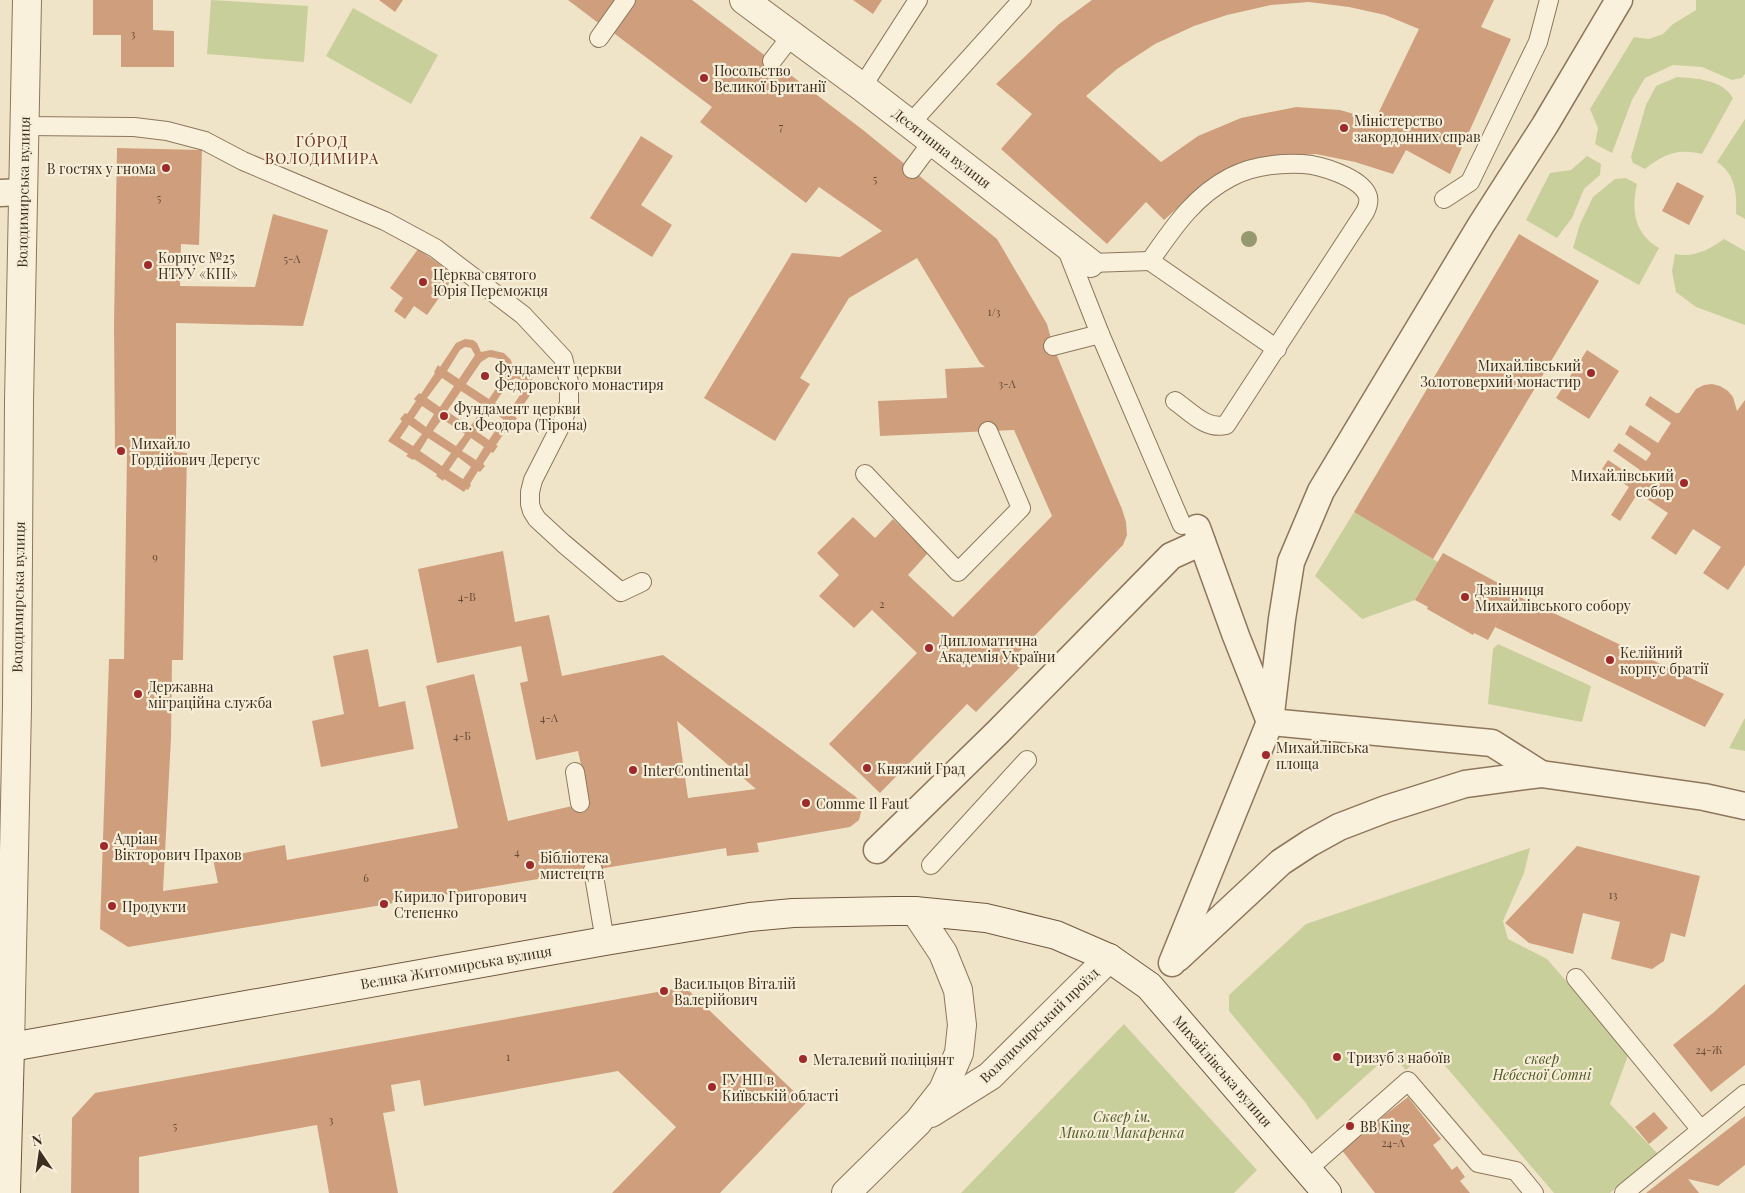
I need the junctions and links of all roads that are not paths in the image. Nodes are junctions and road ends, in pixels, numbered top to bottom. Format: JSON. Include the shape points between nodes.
{"nodes":[{"id":1,"x":27,"y":0,"type":"edge"},
{"id":2,"x":626,"y":0,"type":"edge"},
{"id":3,"x":744,"y":0,"type":"edge"},
{"id":4,"x":918,"y":0,"type":"edge"},
{"id":5,"x":1022,"y":0,"type":"edge"},
{"id":6,"x":1549,"y":0,"type":"edge"},
{"id":7,"x":1619,"y":0,"type":"edge"},
{"id":8,"x":792,"y":35,"type":"junction"},
{"id":9,"x":599,"y":38,"type":"dead end"},
{"id":10,"x":772,"y":61,"type":"dead end"},
{"id":11,"x":862,"y":87,"type":"junction"},
{"id":12,"x":910,"y":124,"type":"junction"},
{"id":13,"x":24,"y":126,"type":"junction"},
{"id":14,"x":935,"y":143,"type":"junction"},
{"id":15,"x":912,"y":169,"type":"dead end"},
{"id":16,"x":11,"y":192,"type":"edge"},
{"id":17,"x":1444,"y":199,"type":"dead end"},
{"id":18,"x":1064,"y":243,"type":"junction"},
{"id":19,"x":1150,"y":262,"type":"junction"},
{"id":20,"x":1090,"y":263,"type":"joint"},
{"id":21,"x":1100,"y":334,"type":"junction"},
{"id":22,"x":1053,"y":346,"type":"dead end"},
{"id":23,"x":1277,"y":349,"type":"junction"},
{"id":24,"x":1175,"y":401,"type":"dead end"},
{"id":25,"x":988,"y":431,"type":"dead end"},
{"id":26,"x":865,"y":474,"type":"dead end"},
{"id":27,"x":1194,"y":532,"type":"junction"},
{"id":28,"x":642,"y":582,"type":"dead end"},
{"id":29,"x":1270,"y":722,"type":"junction"},
{"id":30,"x":1027,"y":760,"type":"dead end"},
{"id":31,"x":575,"y":772,"type":"dead end"},
{"id":32,"x":1541,"y":774,"type":"junction"},
{"id":33,"x":580,"y":804,"type":"dead end"},
{"id":34,"x":1745,"y":806,"type":"edge"},
{"id":35,"x":877,"y":850,"type":"dead end"},
{"id":36,"x":931,"y":865,"type":"dead end"},
{"id":37,"x":593,"y":870,"type":"dead end"},
{"id":38,"x":915,"y":911,"type":"junction"},
{"id":39,"x":605,"y":941,"type":"junction"},
{"id":40,"x":1109,"y":958,"type":"junction"},
{"id":41,"x":1576,"y":978,"type":"dead end"},
{"id":42,"x":5,"y":1048,"type":"edge"},
{"id":43,"x":1745,"y":1094,"type":"edge"},
{"id":44,"x":918,"y":1122,"type":"junction"},
{"id":45,"x":1701,"y":1130,"type":"junction"},
{"id":46,"x":1308,"y":1169,"type":"junction"},
{"id":47,"x":6,"y":1193,"type":"edge"},
{"id":48,"x":846,"y":1193,"type":"edge"},
{"id":49,"x":1327,"y":1193,"type":"edge"},
{"id":50,"x":1534,"y":1193,"type":"edge"},
{"id":51,"x":1624,"y":1193,"type":"edge"}],
"edges":[{"from":1,"to":13,"type":"street","name":"Володимирська вулиця"},
{"from":2,"to":9,"type":"lane"},
{"from":3,"to":8,"type":"street","name":"Десятинна вулиця"},
{"from":4,"to":11,"type":"lane"},
{"from":5,"to":12,"type":"lane"},
{"from":6,"to":17,"type":"lane","via":[[1538,42],[1470,182]]},
{"from":7,"to":29,"type":"street","via":[[1321,491],[1291,562]]},
{"from":8,"to":10,"type":"lane"},
{"from":8,"to":11,"type":"street","name":"Десятинна вулиця"},
{"from":11,"to":12,"type":"street","name":"Десятинна вулиця"},
{"from":12,"to":14,"type":"street","name":"Десятинна вулиця"},
{"from":13,"to":16,"type":"street","name":"Володимирська вулиця"},
{"from":13,"to":28,"type":"lane","via":[[134,127],[205,141],[243,161],[384,221],[435,248],[523,315],[563,358],[569,382],[569,403],[534,480],[530,492],[532,511],[563,543],[621,592]]},
{"from":14,"to":15,"type":"lane"},
{"from":14,"to":18,"type":"street","name":"Десятинна вулиця"},
{"from":16,"to":42,"type":"street","name":"Володимирська вулиця","via":[[17,707]]},
{"from":18,"to":20,"type":"street","name":"Десятинна вулиця"},
{"from":18,"to":21,"type":"lane"},
{"from":19,"to":20,"type":"lane","name":"Десятинна вулиця"},
{"from":19,"to":23,"type":"lane"},
{"from":19,"to":23,"type":"lane","via":[[1192,205],[1210,189],[1233,176],[1278,164],[1304,164],[1327,169],[1359,185],[1366,192],[1369,204]]},
{"from":21,"to":22,"type":"lane"},
{"from":21,"to":27,"type":"lane"},
{"from":23,"to":24,"type":"lane","via":[[1226,425],[1217,428],[1208,425]]},
{"from":25,"to":26,"type":"lane","via":[[1021,508],[958,572]]},
{"from":27,"to":29,"type":"street"},
{"from":27,"to":35,"type":"street"},
{"from":29,"to":32,"type":"street","via":[[1492,743]]},
{"from":29,"to":32,"type":"street","via":[[1172,963],[1281,862],[1339,827],[1465,784]]},
{"from":30,"to":36,"type":"lane"},
{"from":31,"to":33,"type":"lane"},
{"from":32,"to":34,"type":"street","via":[[1704,797]]},
{"from":37,"to":39,"type":"lane"},
{"from":38,"to":39,"type":"street","name":"Велика Житомирська вулиця","via":[[750,916]]},
{"from":38,"to":40,"type":"street","via":[[986,918],[1056,935]]},
{"from":38,"to":44,"type":"street","name":"Володимирський проїзд","via":[[943,953],[958,990],[962,1025],[959,1053],[943,1090]]},
{"from":39,"to":42,"type":"street","name":"Велика Житомирська вулиця"},
{"from":40,"to":44,"type":"street","name":"Володимирський проїзд","via":[[990,1076]]},
{"from":40,"to":46,"type":"street","name":"Михайлівська вулиця","via":[[1150,986]]},
{"from":41,"to":45,"type":"lane"},
{"from":42,"to":47,"type":"street","name":"Володимирська вулиця"},
{"from":43,"to":45,"type":"lane"},
{"from":44,"to":48,"type":"street","name":"Володимирський проїзд"},
{"from":45,"to":51,"type":"lane"},
{"from":46,"to":49,"type":"street","name":"Михайлівська вулиця"},
{"from":46,"to":50,"type":"lane","via":[[1408,1081],[1478,1162],[1516,1171]]}]}
